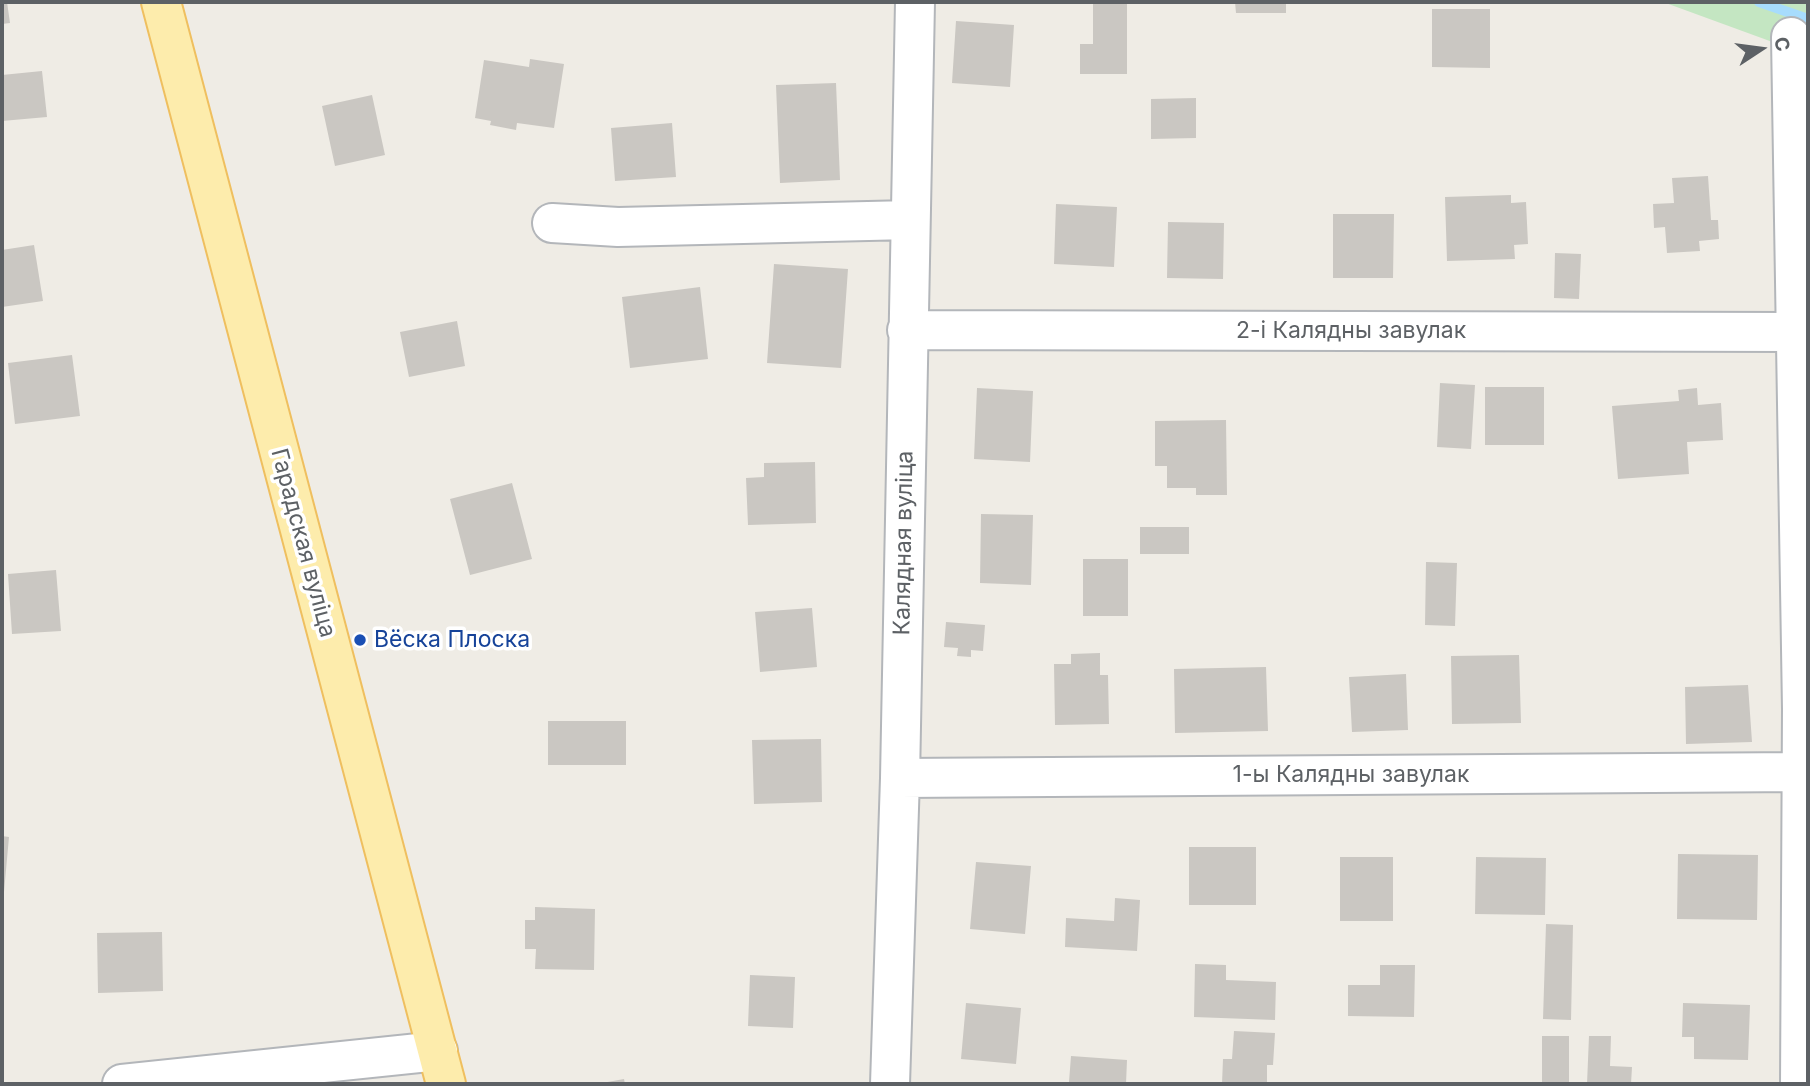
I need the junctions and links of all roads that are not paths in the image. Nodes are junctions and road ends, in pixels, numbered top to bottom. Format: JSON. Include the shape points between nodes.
{"nodes":[{"id":1,"x":161,"y":2,"type":"edge"},
{"id":2,"x":915,"y":2,"type":"edge"},
{"id":3,"x":1791,"y":37,"type":"dead end"},
{"id":4,"x":910,"y":220,"type":"junction"},
{"id":5,"x":552,"y":223,"type":"dead end"},
{"id":6,"x":907,"y":330,"type":"junction"},
{"id":7,"x":1796,"y":332,"type":"junction"},
{"id":8,"x":1805,"y":709,"type":"edge"},
{"id":9,"x":1802,"y":772,"type":"junction"},
{"id":10,"x":900,"y":778,"type":"junction"},
{"id":11,"x":442,"y":1068,"type":"edge"},
{"id":12,"x":122,"y":1084,"type":"edge"},
{"id":13,"x":890,"y":1084,"type":"edge"},
{"id":14,"x":1800,"y":1084,"type":"edge"}],
"edges":[{"from":1,"to":11,"type":"main road","name":"Гарадская вуліца"},
{"from":2,"to":4,"type":"street","name":"Калядная вуліца"},
{"from":3,"to":7,"type":"street"},
{"from":4,"to":5,"type":"street","via":[[618,227]]},
{"from":4,"to":6,"type":"street","name":"Калядная вуліца"},
{"from":6,"to":7,"type":"street","name":"2-і Калядны завулак"},
{"from":6,"to":10,"type":"street","name":"Калядная вуліца"},
{"from":7,"to":8,"type":"street"},
{"from":8,"to":9,"type":"street"},
{"from":9,"to":10,"type":"street","name":"1-ы Калядны завулак"},
{"from":9,"to":14,"type":"street"},
{"from":10,"to":13,"type":"street","name":"Калядная вуліца"},
{"from":11,"to":12,"type":"street"}]}
